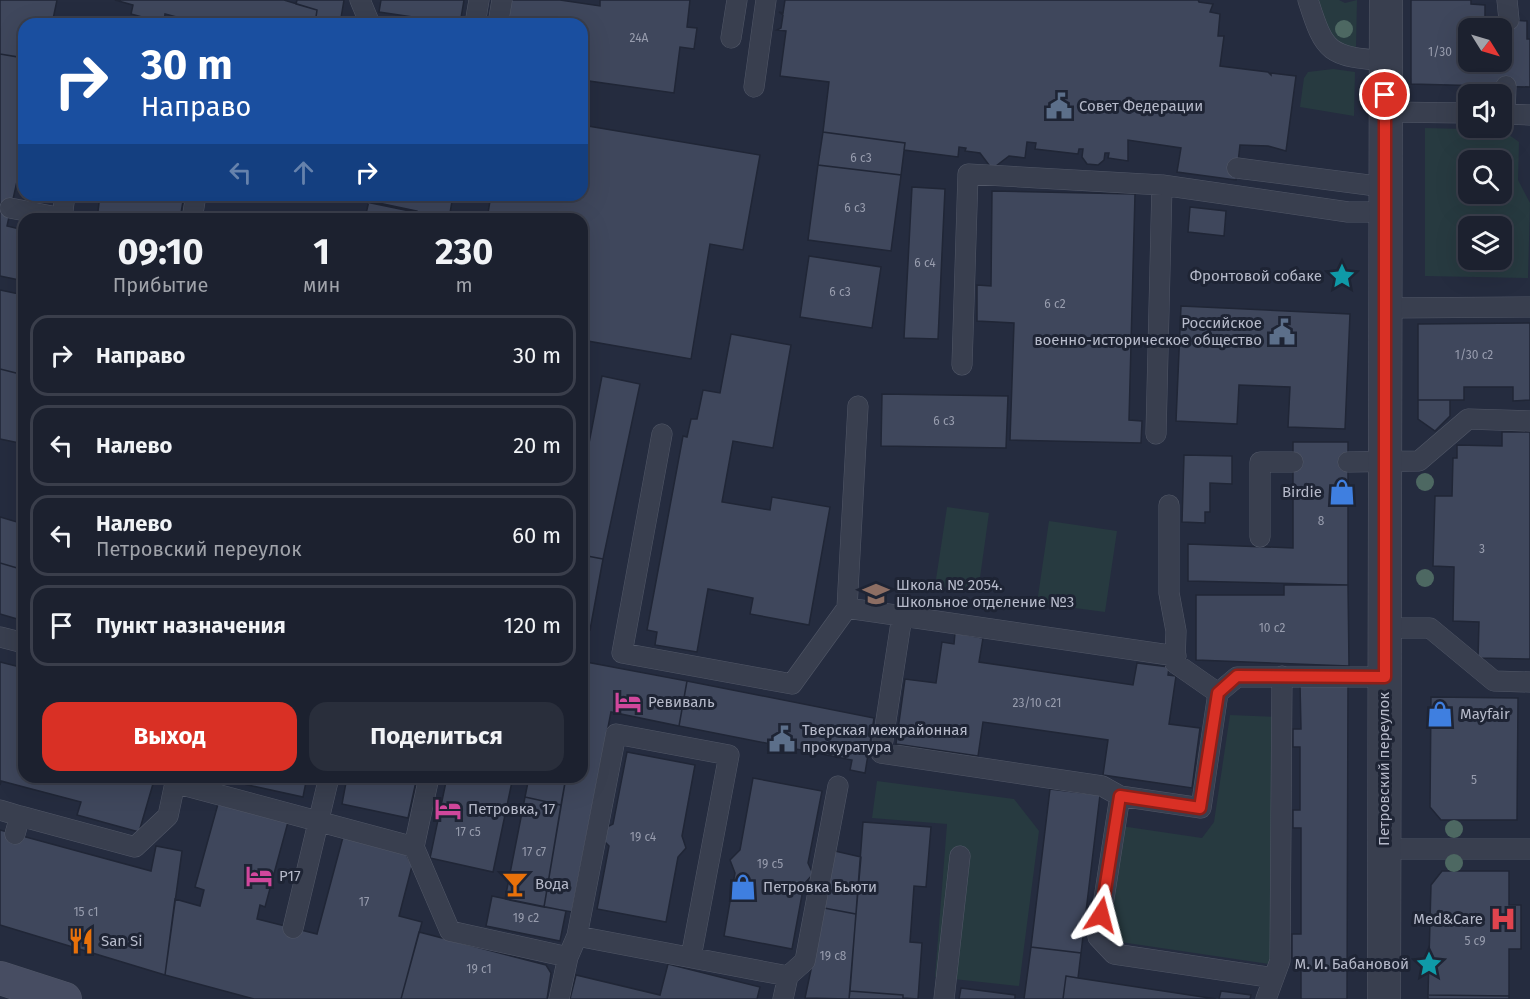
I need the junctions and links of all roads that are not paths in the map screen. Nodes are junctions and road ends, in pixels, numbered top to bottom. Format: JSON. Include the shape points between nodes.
{"nodes":[{"id":1,"x":360,"y":0,"type":"edge"},
{"id":2,"x":479,"y":0,"type":"edge"},
{"id":3,"x":502,"y":0,"type":"edge"},
{"id":4,"x":737,"y":0,"type":"edge"},
{"id":5,"x":766,"y":0,"type":"edge"},
{"id":6,"x":1308,"y":0,"type":"edge"},
{"id":7,"x":1386,"y":0,"type":"edge"},
{"id":8,"x":368,"y":18,"type":"edge"},
{"id":9,"x":476,"y":18,"type":"edge"},
{"id":10,"x":499,"y":18,"type":"edge"},
{"id":11,"x":731,"y":38,"type":"dead end"},
{"id":12,"x":1386,"y":62,"type":"junction"},
{"id":13,"x":754,"y":87,"type":"dead end"},
{"id":14,"x":1385,"y":112,"type":"junction"},
{"id":15,"x":1458,"y":113,"type":"edge"},
{"id":16,"x":1512,"y":114,"type":"edge"},
{"id":17,"x":1530,"y":115,"type":"edge"},
{"id":18,"x":1237,"y":168,"type":"dead end"},
{"id":19,"x":1162,"y":185,"type":"junction"},
{"id":20,"x":1384,"y":200,"type":"junction"},
{"id":21,"x":10,"y":208,"type":"dead end"},
{"id":22,"x":34,"y":213,"type":"edge"},
{"id":23,"x":1384,"y":308,"type":"junction"},
{"id":24,"x":1530,"y":308,"type":"edge"},
{"id":25,"x":962,"y":365,"type":"dead end"},
{"id":26,"x":858,"y":406,"type":"dead end"},
{"id":27,"x":1530,"y":421,"type":"edge"},
{"id":28,"x":662,"y":434,"type":"dead end"},
{"id":29,"x":1156,"y":434,"type":"dead end"},
{"id":30,"x":1293,"y":462,"type":"dead end"},
{"id":31,"x":1348,"y":462,"type":"dead end"},
{"id":32,"x":1384,"y":462,"type":"junction"},
{"id":33,"x":1169,"y":505,"type":"dead end"},
{"id":34,"x":1260,"y":537,"type":"dead end"},
{"id":35,"x":847,"y":608,"type":"junction"},
{"id":36,"x":902,"y":616,"type":"junction"},
{"id":37,"x":1384,"y":628,"type":"junction"},
{"id":38,"x":0,"y":637,"type":"edge"},
{"id":39,"x":18,"y":642,"type":"edge"},
{"id":40,"x":1176,"y":656,"type":"junction"},
{"id":41,"x":1282,"y":676,"type":"junction"},
{"id":42,"x":1385,"y":677,"type":"junction"},
{"id":43,"x":1530,"y":681,"type":"edge"},
{"id":44,"x":1218,"y":693,"type":"junction"},
{"id":45,"x":174,"y":783,"type":"edge"},
{"id":46,"x":185,"y":783,"type":"edge"},
{"id":47,"x":328,"y":783,"type":"edge"},
{"id":48,"x":428,"y":783,"type":"edge"},
{"id":49,"x":838,"y":786,"type":"dead end"},
{"id":50,"x":1120,"y":796,"type":"junction"},
{"id":51,"x":0,"y":810,"type":"edge"},
{"id":52,"x":320,"y":822,"type":"junction"},
{"id":53,"x":414,"y":847,"type":"junction"},
{"id":54,"x":1384,"y":849,"type":"junction"},
{"id":55,"x":1530,"y":849,"type":"edge"},
{"id":56,"x":960,"y":856,"type":"dead end"},
{"id":57,"x":293,"y":928,"type":"dead end"},
{"id":58,"x":578,"y":936,"type":"junction"},
{"id":59,"x":568,"y":957,"type":"junction"},
{"id":60,"x":691,"y":957,"type":"junction"},
{"id":61,"x":788,"y":976,"type":"junction"},
{"id":62,"x":0,"y":978,"type":"edge"},
{"id":63,"x":1274,"y":978,"type":"junction"},
{"id":64,"x":65,"y":999,"type":"edge"},
{"id":65,"x":559,"y":999,"type":"edge"},
{"id":66,"x":783,"y":999,"type":"edge"},
{"id":67,"x":944,"y":999,"type":"edge"},
{"id":68,"x":1266,"y":999,"type":"edge"},
{"id":69,"x":1384,"y":999,"type":"edge"}],
"edges":[{"from":1,"to":8,"type":"lane"},
{"from":2,"to":9,"type":"lane"},
{"from":3,"to":10,"type":"lane"},
{"from":4,"to":11,"type":"lane"},
{"from":5,"to":13,"type":"lane"},
{"from":6,"to":12,"type":"lane","via":[[1319,35],[1331,49],[1346,56]]},
{"from":7,"to":12,"type":"street","name":"Петровский переулок"},
{"from":12,"to":14,"type":"street","name":"Петровский переулок"},
{"from":14,"to":15,"type":"lane"},
{"from":14,"to":20,"type":"street","name":"Петровский переулок"},
{"from":16,"to":17,"type":"lane"},
{"from":18,"to":20,"type":"lane"},
{"from":19,"to":20,"type":"lane","via":[[1348,212]]},
{"from":19,"to":25,"type":"lane","via":[[968,174]]},
{"from":19,"to":29,"type":"lane"},
{"from":20,"to":23,"type":"street","name":"Петровский переулок"},
{"from":21,"to":22,"type":"lane"},
{"from":23,"to":24,"type":"lane"},
{"from":23,"to":32,"type":"street","name":"Петровский переулок"},
{"from":26,"to":35,"type":"lane"},
{"from":27,"to":32,"type":"lane","via":[[1468,419],[1419,462]]},
{"from":28,"to":35,"type":"lane","via":[[622,653],[792,684]]},
{"from":30,"to":34,"type":"lane","via":[[1260,462]]},
{"from":31,"to":32,"type":"lane"},
{"from":32,"to":37,"type":"street","name":"Петровский переулок"},
{"from":33,"to":40,"type":"lane","via":[[1169,594]]},
{"from":35,"to":36,"type":"lane"},
{"from":36,"to":40,"type":"lane"},
{"from":36,"to":50,"type":"lane","via":[[881,753],[1102,786]]},
{"from":37,"to":42,"type":"street","name":"Петровский переулок"},
{"from":37,"to":43,"type":"lane","via":[[1430,628],[1494,681]]},
{"from":38,"to":39,"type":"lane"},
{"from":40,"to":44,"type":"lane","via":[[1175,663]]},
{"from":41,"to":42,"type":"lane"},
{"from":41,"to":44,"type":"lane","via":[[1237,676]]},
{"from":41,"to":63,"type":"lane","via":[[1280,961]]},
{"from":42,"to":54,"type":"street","name":"Петровский переулок"},
{"from":44,"to":50,"type":"lane","via":[[1200,808]]},
{"from":45,"to":51,"type":"lane","via":[[168,816],[135,847],[17,825]]},
{"from":46,"to":52,"type":"lane"},
{"from":47,"to":52,"type":"lane"},
{"from":48,"to":53,"type":"lane"},
{"from":49,"to":61,"type":"lane","via":[[805,961]]},
{"from":50,"to":63,"type":"lane","via":[[1098,937],[1114,954]]},
{"from":52,"to":53,"type":"lane"},
{"from":52,"to":57,"type":"lane"},
{"from":53,"to":59,"type":"lane","via":[[450,931]]},
{"from":54,"to":55,"type":"lane"},
{"from":54,"to":69,"type":"street","name":"Петровский переулок"},
{"from":56,"to":67,"type":"lane"},
{"from":58,"to":59,"type":"lane"},
{"from":58,"to":60,"type":"lane"},
{"from":58,"to":60,"type":"lane","via":[[616,734],[729,755]]},
{"from":59,"to":65,"type":"lane"},
{"from":60,"to":61,"type":"lane"},
{"from":61,"to":66,"type":"lane"},
{"from":62,"to":64,"type":"street"},
{"from":63,"to":68,"type":"lane"}]}
